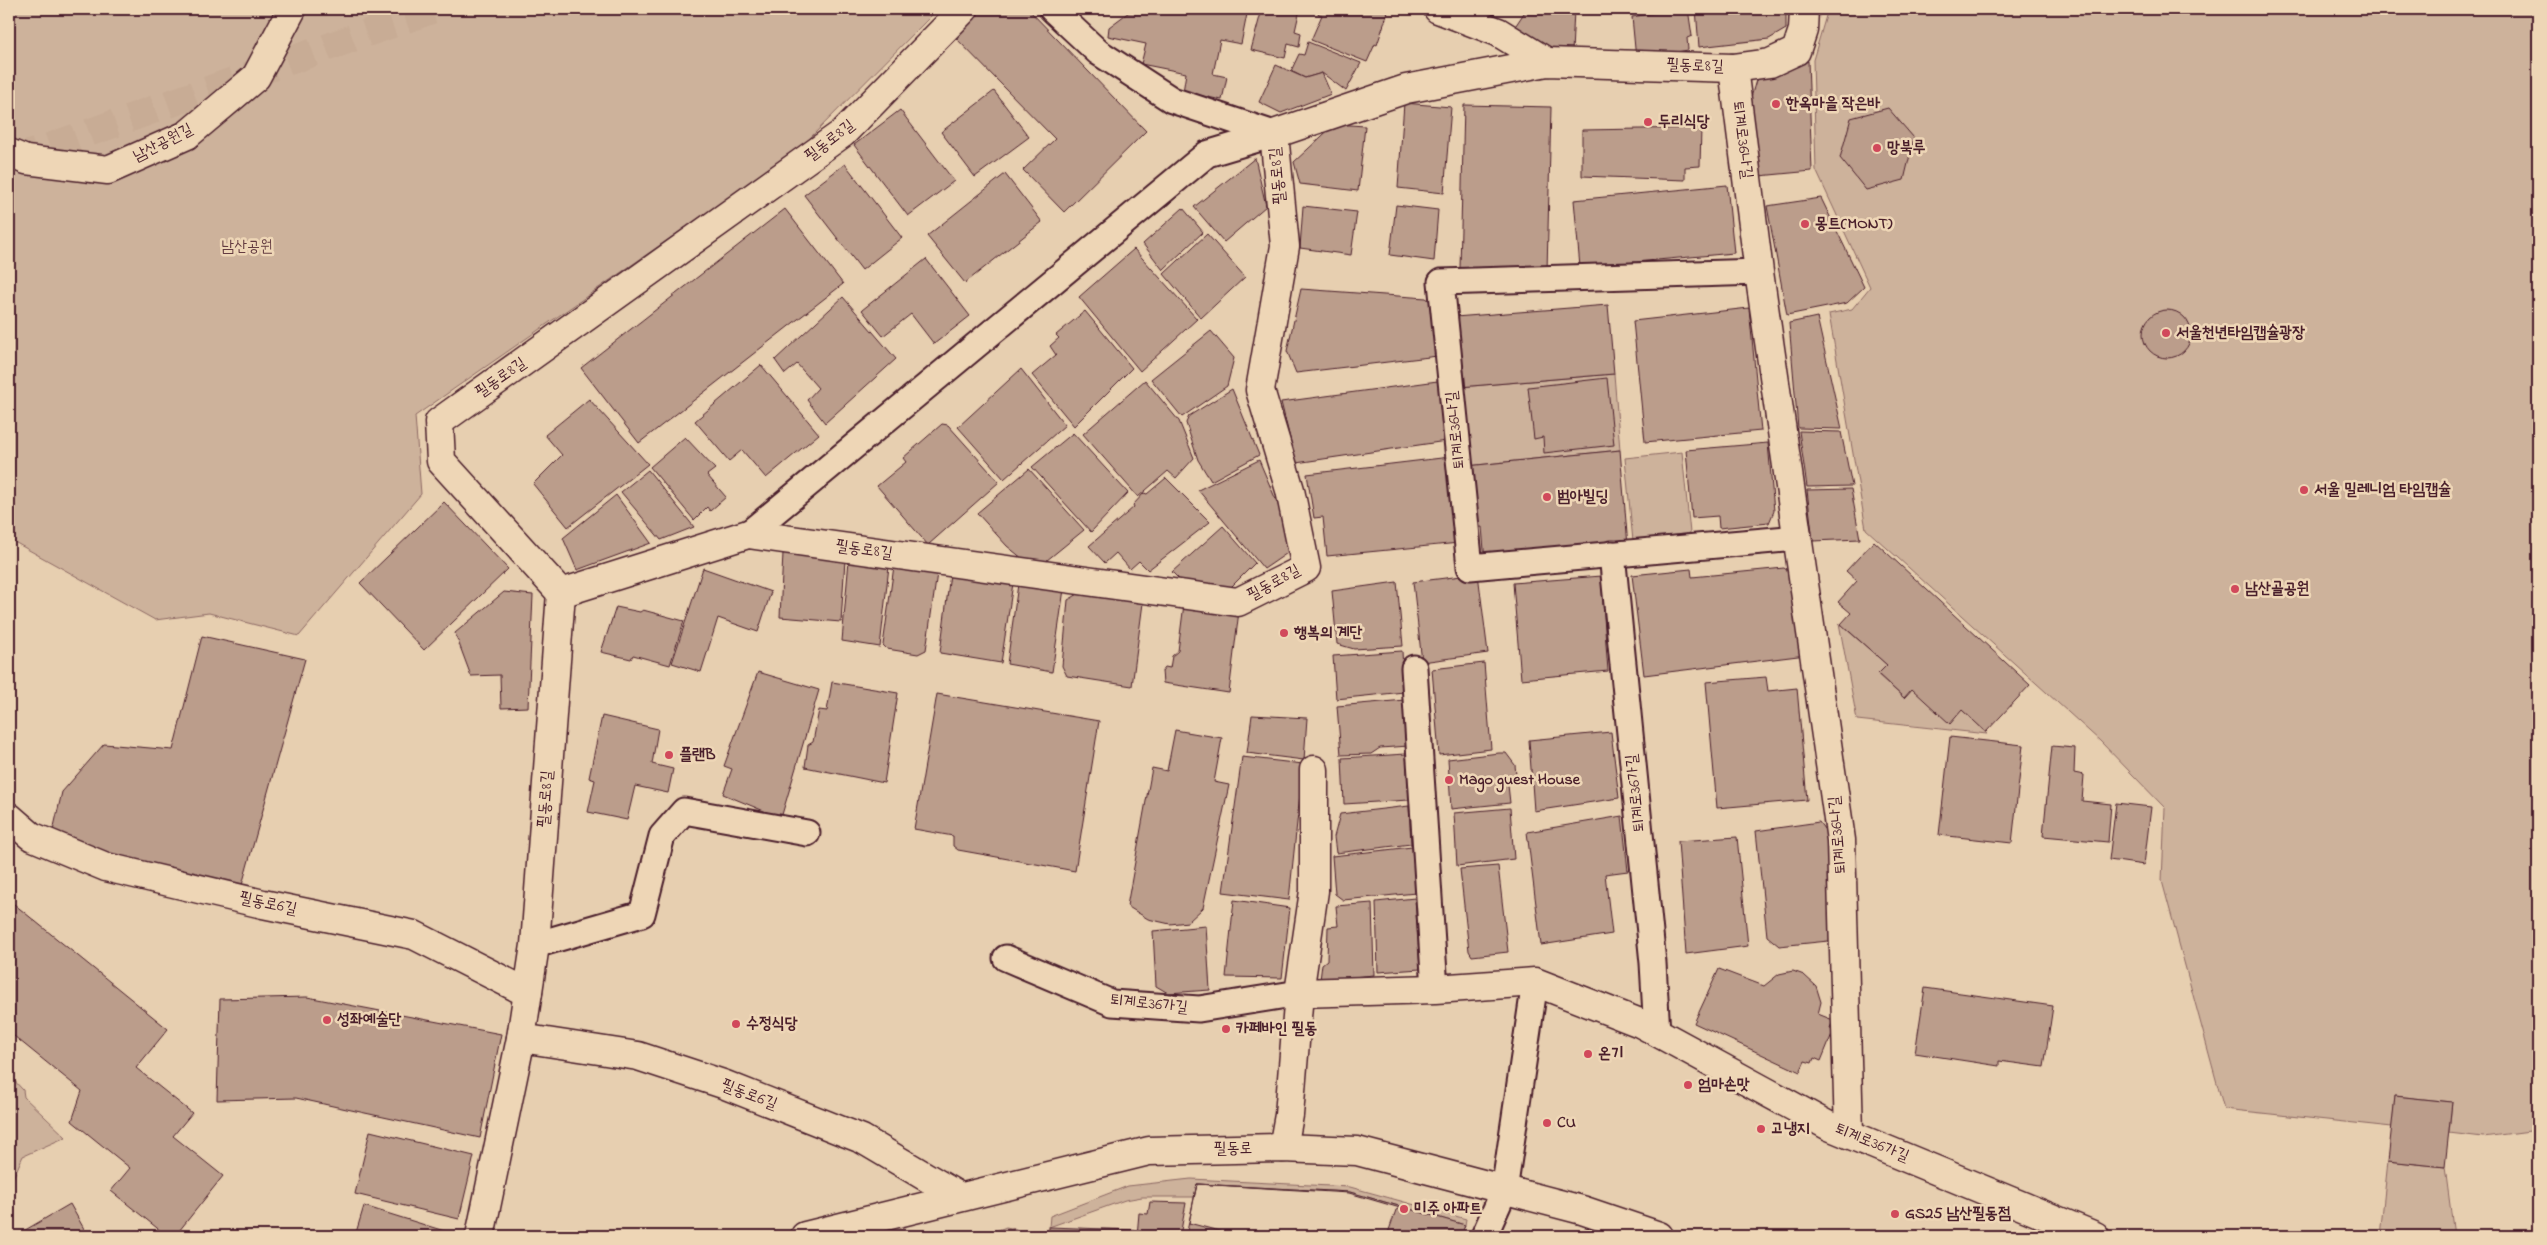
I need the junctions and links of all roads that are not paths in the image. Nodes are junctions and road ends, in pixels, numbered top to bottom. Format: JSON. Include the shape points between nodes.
{"nodes":[{"id":1,"x":292,"y":9,"type":"edge"},
{"id":2,"x":964,"y":9,"type":"edge"},
{"id":3,"x":1052,"y":9,"type":"edge"},
{"id":4,"x":1438,"y":9,"type":"edge"},
{"id":5,"x":1804,"y":9,"type":"edge"},
{"id":6,"x":1547,"y":62,"type":"junction"},
{"id":7,"x":1733,"y":68,"type":"junction"},
{"id":8,"x":1274,"y":134,"type":"junction"},
{"id":9,"x":9,"y":153,"type":"edge"},
{"id":10,"x":1759,"y":272,"type":"junction"},
{"id":11,"x":748,"y":534,"type":"junction"},
{"id":12,"x":1798,"y":538,"type":"junction"},
{"id":13,"x":1612,"y":554,"type":"junction"},
{"id":14,"x":562,"y":593,"type":"junction"},
{"id":15,"x":1414,"y":668,"type":"dead end"},
{"id":16,"x":1314,"y":770,"type":"dead end"},
{"id":17,"x":9,"y":817,"type":"edge"},
{"id":18,"x":807,"y":834,"type":"dead end"},
{"id":19,"x":535,"y":945,"type":"junction"},
{"id":20,"x":1006,"y":958,"type":"dead end"},
{"id":21,"x":1535,"y":982,"type":"junction"},
{"id":22,"x":1435,"y":989,"type":"junction"},
{"id":23,"x":1299,"y":993,"type":"junction"},
{"id":24,"x":528,"y":994,"type":"junction"},
{"id":25,"x":1657,"y":1032,"type":"junction"},
{"id":26,"x":521,"y":1038,"type":"junction"},
{"id":27,"x":1849,"y":1134,"type":"junction"},
{"id":28,"x":1283,"y":1148,"type":"junction"},
{"id":29,"x":1504,"y":1190,"type":"junction"},
{"id":30,"x":960,"y":1197,"type":"junction"},
{"id":31,"x":480,"y":1236,"type":"edge"},
{"id":32,"x":805,"y":1236,"type":"edge"},
{"id":33,"x":1484,"y":1236,"type":"edge"},
{"id":34,"x":1659,"y":1236,"type":"edge"},
{"id":35,"x":2095,"y":1236,"type":"edge"}],
"edges":[{"from":1,"to":9,"type":"street","name":"남산공원길","via":[[256,77],[187,134],[108,170],[26,160]]},
{"from":2,"to":14,"type":"street","name":"필동로8길","via":[[844,134],[439,422],[441,460]]},
{"from":3,"to":8,"type":"lane","name":"필동로8길","via":[[1098,52],[1172,100]]},
{"from":4,"to":6,"type":"street","name":"필동로8길","via":[[1498,32]]},
{"from":5,"to":7,"type":"street","name":"필동로8길","via":[[1803,30],[1796,51],[1770,63]]},
{"from":6,"to":7,"type":"street","name":"필동로8길"},
{"from":6,"to":8,"type":"street","name":"필동로8길","via":[[1406,90]]},
{"from":7,"to":10,"type":"street","name":"퇴계로36나길"},
{"from":8,"to":11,"type":"lane","name":"필동로8길","via":[[1207,154]]},
{"from":8,"to":11,"type":"street","name":"필동로8길","via":[[1285,246],[1260,390],[1290,490],[1306,568],[1238,602]]},
{"from":10,"to":12,"type":"street","name":"퇴계로36나길"},
{"from":10,"to":13,"type":"lane","name":"퇴계로36나길","via":[[1441,282],[1470,567]]},
{"from":11,"to":14,"type":"street","name":"필동로8길"},
{"from":12,"to":13,"type":"lane","name":"퇴계로36나길"},
{"from":12,"to":27,"type":"street","name":"퇴계로36나길","via":[[1841,840]]},
{"from":13,"to":25,"type":"lane","name":"퇴계로36가길"},
{"from":14,"to":19,"type":"street","name":"필동로8길"},
{"from":15,"to":22,"type":"lane"},
{"from":16,"to":23,"type":"street","via":[[1314,891]]},
{"from":17,"to":24,"type":"street","name":"필동로6길","via":[[32,836],[106,867],[414,935]]},
{"from":18,"to":19,"type":"lane","via":[[684,811],[662,836],[642,914]]},
{"from":19,"to":24,"type":"street","name":"필동로8길"},
{"from":20,"to":23,"type":"lane","name":"퇴계로36가길","via":[[1112,1003],[1199,1009]]},
{"from":21,"to":22,"type":"street","name":"퇴계로36가길"},
{"from":21,"to":25,"type":"street","name":"퇴계로36가길"},
{"from":21,"to":29,"type":"lane"},
{"from":22,"to":23,"type":"street","name":"퇴계로36가길"},
{"from":23,"to":28,"type":"street","via":[[1290,1115]]},
{"from":24,"to":26,"type":"street","name":"필동로8길"},
{"from":25,"to":27,"type":"street","name":"퇴계로36가길"},
{"from":26,"to":30,"type":"street","name":"필동로6길","via":[[638,1056],[723,1084],[862,1140]]},
{"from":26,"to":31,"type":"street","name":"필동로8길"},
{"from":27,"to":35,"type":"street","name":"퇴계로36가길"},
{"from":28,"to":29,"type":"street","name":"필동로","via":[[1357,1151]]},
{"from":28,"to":30,"type":"street","name":"필동로","via":[[1149,1151]]},
{"from":29,"to":33,"type":"lane"},
{"from":29,"to":34,"type":"street","name":"필동로","via":[[1582,1210]]},
{"from":30,"to":32,"type":"street","name":"필동로"}]}
